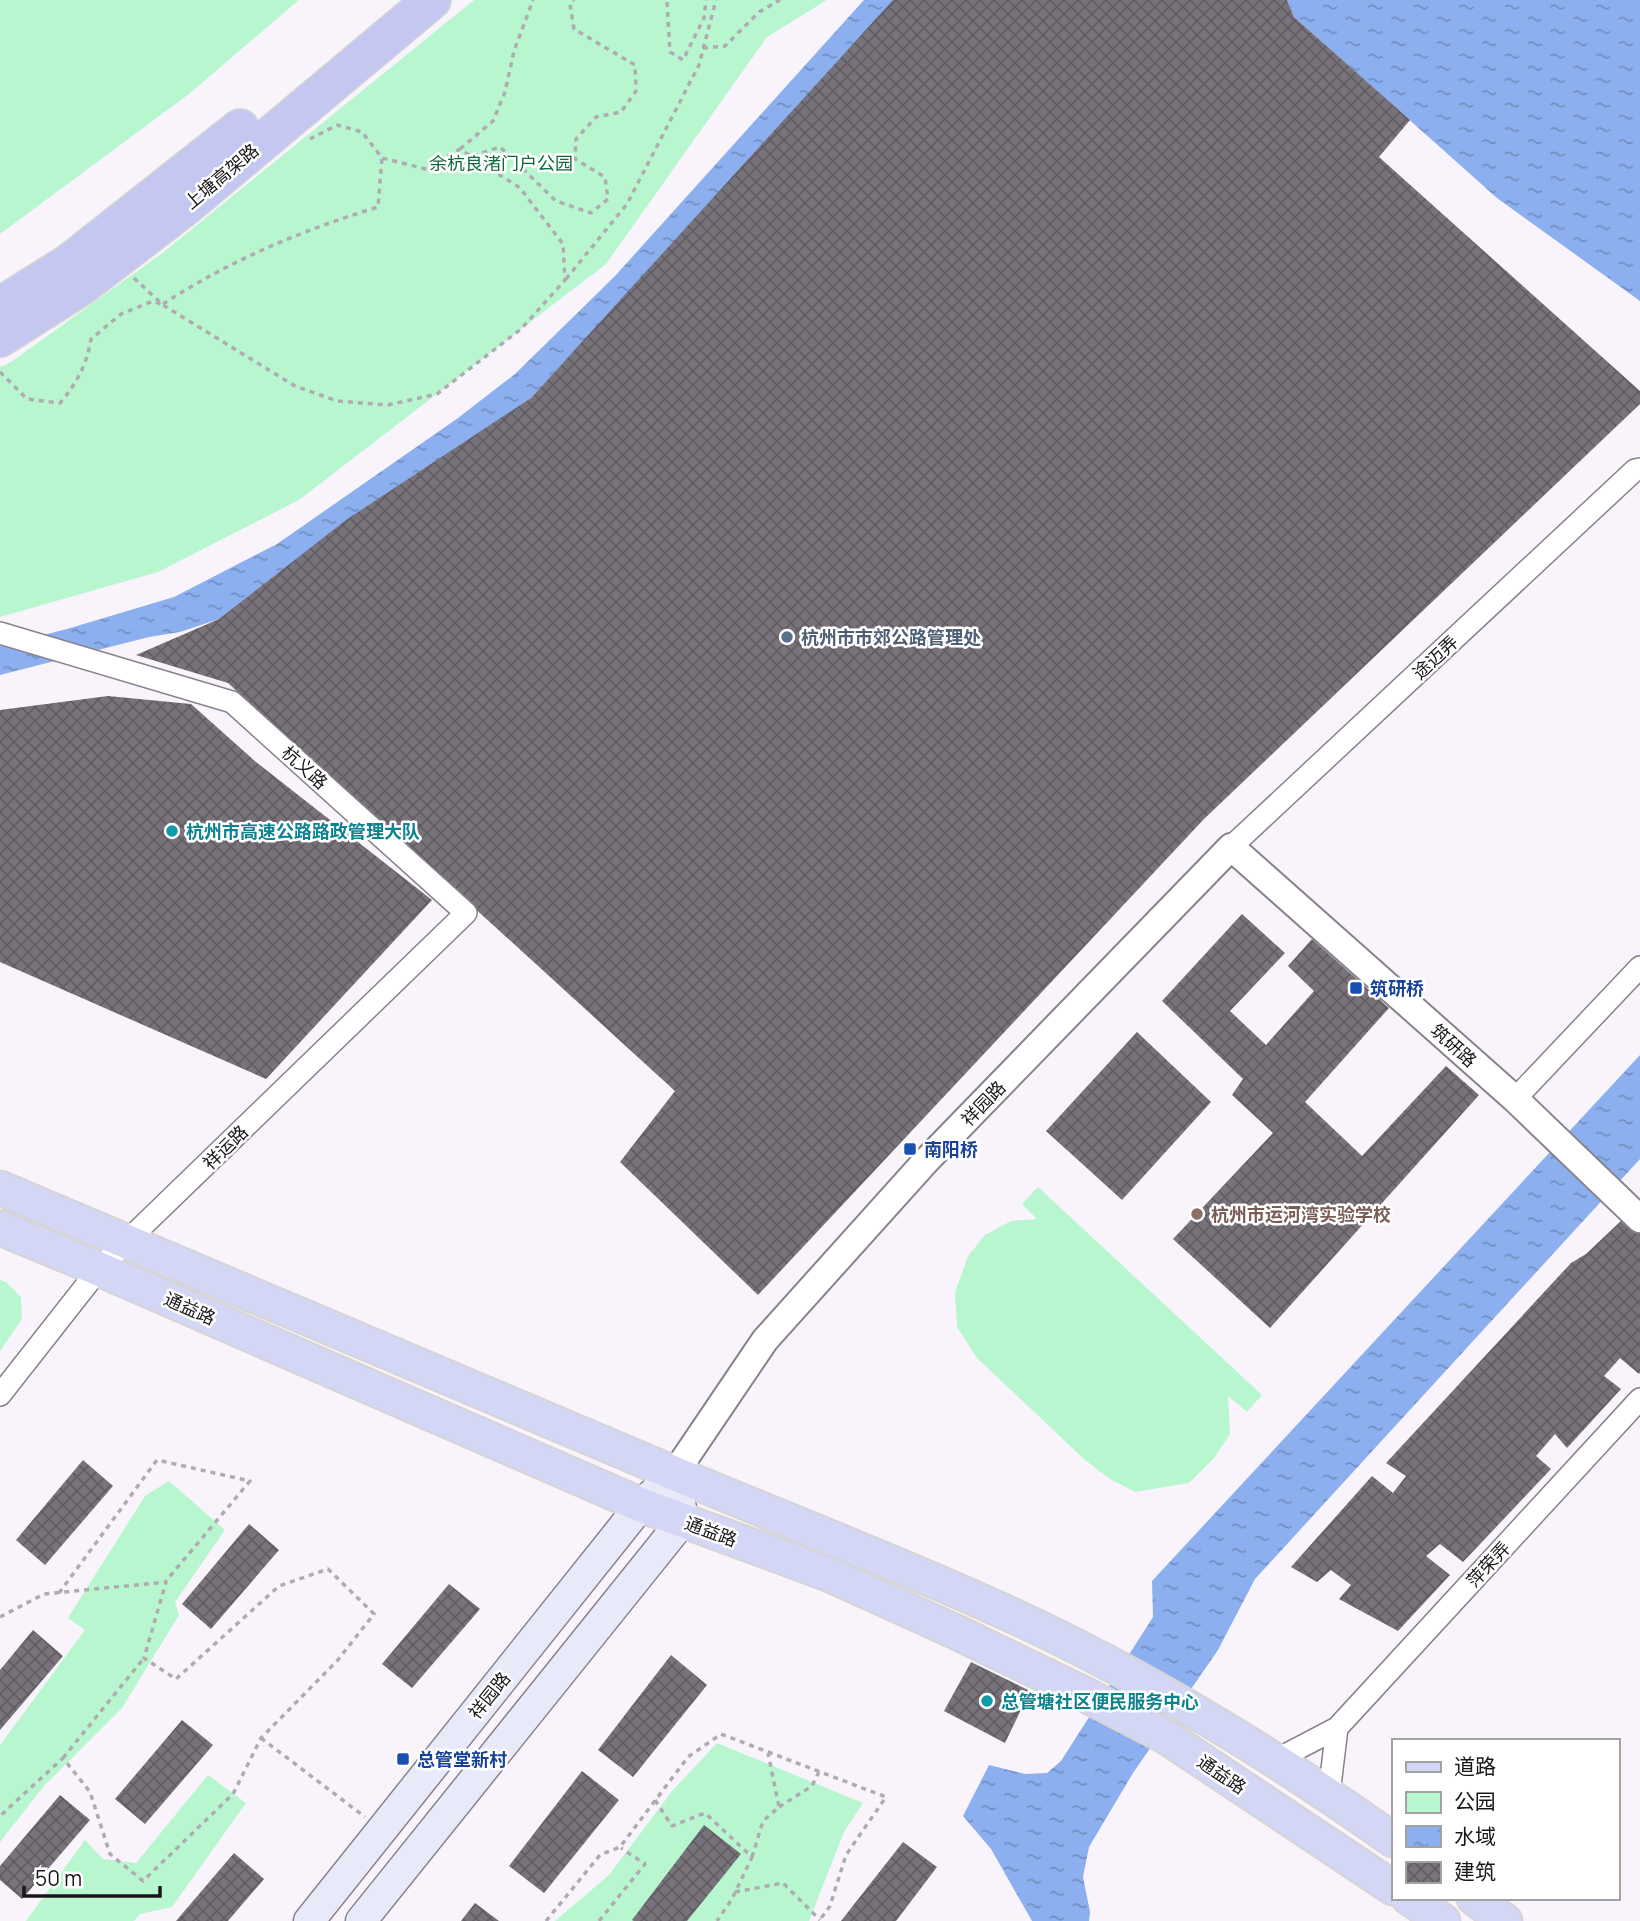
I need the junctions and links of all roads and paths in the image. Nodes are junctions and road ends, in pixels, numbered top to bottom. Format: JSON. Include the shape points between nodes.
{"nodes":[{"id":1,"x":395,"y":0,"type":"edge"},
{"id":2,"x":432,"y":0,"type":"edge"},
{"id":3,"x":534,"y":0,"type":"edge"},
{"id":4,"x":574,"y":0,"type":"edge"},
{"id":5,"x":706,"y":0,"type":"edge"},
{"id":6,"x":716,"y":0,"type":"edge"},
{"id":7,"x":780,"y":0,"type":"edge"},
{"id":8,"x":667,"y":2,"type":"dead end"},
{"id":9,"x":704,"y":48,"type":"junction"},
{"id":10,"x":306,"y":141,"type":"dead end"},
{"id":11,"x":460,"y":149,"type":"junction"},
{"id":12,"x":473,"y":156,"type":"junction"},
{"id":13,"x":383,"y":158,"type":"junction"},
{"id":14,"x":565,"y":280,"type":"junction"},
{"id":15,"x":163,"y":305,"type":"junction"},
{"id":16,"x":0,"y":306,"type":"edge"},
{"id":17,"x":0,"y":338,"type":"edge"},
{"id":18,"x":0,"y":372,"type":"edge"},
{"id":19,"x":1640,"y":469,"type":"edge"},
{"id":20,"x":2,"y":634,"type":"edge"},
{"id":21,"x":1231,"y":847,"type":"junction"},
{"id":22,"x":466,"y":913,"type":"joint"},
{"id":23,"x":1640,"y":967,"type":"edge"},
{"id":24,"x":1515,"y":1099,"type":"junction"},
{"id":25,"x":0,"y":1188,"type":"edge"},
{"id":26,"x":1640,"y":1219,"type":"edge"},
{"id":27,"x":0,"y":1228,"type":"edge"},
{"id":28,"x":127,"y":1241,"type":"junction"},
{"id":29,"x":99,"y":1269,"type":"junction"},
{"id":30,"x":0,"y":1395,"type":"edge"},
{"id":31,"x":1640,"y":1399,"type":"edge"},
{"id":32,"x":675,"y":1473,"type":"junction"},
{"id":33,"x":641,"y":1505,"type":"junction"},
{"id":34,"x":683,"y":1520,"type":"junction"},
{"id":35,"x":166,"y":1581,"type":"junction"},
{"id":36,"x":59,"y":1592,"type":"junction"},
{"id":37,"x":0,"y":1617,"type":"edge"},
{"id":38,"x":144,"y":1658,"type":"junction"},
{"id":39,"x":1336,"y":1728,"type":"junction"},
{"id":40,"x":261,"y":1738,"type":"junction"},
{"id":41,"x":768,"y":1752,"type":"junction"},
{"id":42,"x":63,"y":1758,"type":"junction"},
{"id":43,"x":1274,"y":1761,"type":"junction"},
{"id":44,"x":819,"y":1772,"type":"junction"},
{"id":45,"x":1329,"y":1794,"type":"junction"},
{"id":46,"x":655,"y":1800,"type":"junction"},
{"id":47,"x":779,"y":1807,"type":"junction"},
{"id":48,"x":0,"y":1816,"type":"edge"},
{"id":49,"x":381,"y":1830,"type":"junction"},
{"id":50,"x":1392,"y":1839,"type":"edge"},
{"id":51,"x":620,"y":1847,"type":"junction"},
{"id":52,"x":752,"y":1857,"type":"junction"},
{"id":53,"x":1392,"y":1887,"type":"edge"},
{"id":54,"x":735,"y":1892,"type":"junction"},
{"id":55,"x":1412,"y":1900,"type":"edge"},
{"id":56,"x":1477,"y":1900,"type":"edge"},
{"id":57,"x":820,"y":1920,"type":"edge"},
{"id":58,"x":309,"y":1921,"type":"edge"},
{"id":59,"x":361,"y":1921,"type":"edge"},
{"id":60,"x":546,"y":1921,"type":"edge"},
{"id":61,"x":598,"y":1921,"type":"edge"},
{"id":62,"x":717,"y":1921,"type":"edge"},
{"id":63,"x":1443,"y":1921,"type":"edge"},
{"id":64,"x":1505,"y":1921,"type":"edge"}],
"edges":[{"from":1,"to":16,"type":"highway","name":"上塘高架路","via":[[167,188],[69,263]]},
{"from":2,"to":17,"type":"highway","name":"上塘高架路","via":[[185,207],[82,286]]},
{"from":3,"to":11,"type":"path","via":[[493,121]]},
{"from":4,"to":12,"type":"path","via":[[570,4],[574,29],[635,65],[636,91],[621,112],[596,117],[576,139],[575,159],[605,177],[608,199],[591,214],[556,201],[500,147]]},
{"from":5,"to":8,"type":"path","via":[[704,18],[683,60],[670,52]]},
{"from":6,"to":9,"type":"path"},
{"from":7,"to":9,"type":"path","via":[[759,12],[725,46]]},
{"from":9,"to":14,"type":"path","via":[[627,204]]},
{"from":10,"to":13,"type":"path","via":[[337,125],[362,132]]},
{"from":11,"to":12,"type":"path"},
{"from":11,"to":13,"type":"path","via":[[426,169]]},
{"from":12,"to":14,"type":"path","via":[[520,188],[563,244]]},
{"from":13,"to":15,"type":"path","via":[[378,206],[264,247]]},
{"from":14,"to":15,"type":"path","via":[[521,329],[437,394],[388,405],[337,401],[295,386]]},
{"from":15,"to":18,"type":"path","via":[[153,301],[121,314],[91,339],[88,359],[60,403],[27,398]]},
{"from":19,"to":21,"type":"street","name":"途迈弄"},
{"from":20,"to":22,"type":"street","name":"杭义路","via":[[232,702]]},
{"from":21,"to":24,"type":"street","name":"筑研路"},
{"from":21,"to":32,"type":"street","name":"祥园路","via":[[926,1161],[765,1340]]},
{"from":22,"to":28,"type":"street","name":"祥运路"},
{"from":23,"to":24,"type":"street"},
{"from":24,"to":26,"type":"street","name":"筑研路"},
{"from":25,"to":28,"type":"main road","name":"通益路"},
{"from":27,"to":29,"type":"main road","name":"通益路"},
{"from":28,"to":29,"type":"street","name":"祥运路"},
{"from":28,"to":32,"type":"main road","name":"通益路"},
{"from":29,"to":30,"type":"street","name":"祥运路"},
{"from":29,"to":33,"type":"main road","name":"通益路"},
{"from":31,"to":39,"type":"street","name":"萍荣弄"},
{"from":32,"to":33,"type":"main road","name":"祥园路"},
{"from":32,"to":34,"type":"main road"},
{"from":32,"to":43,"type":"main road","name":"通益路","via":[[869,1551],[1009,1614],[1182,1704]]},
{"from":33,"to":34,"type":"main road","name":"通益路"},
{"from":33,"to":49,"type":"main road","name":"祥园路"},
{"from":34,"to":53,"type":"main road","name":"通益路","via":[[828,1574],[1086,1695],[1165,1736]]},
{"from":34,"to":59,"type":"main road"},
{"from":35,"to":36,"type":"path"},
{"from":35,"to":36,"type":"path","via":[[250,1481],[157,1460]]},
{"from":35,"to":38,"type":"path"},
{"from":36,"to":37,"type":"path","via":[[44,1594]]},
{"from":38,"to":40,"type":"path","via":[[176,1679],[279,1586],[328,1569],[374,1614],[337,1661]]},
{"from":38,"to":42,"type":"path"},
{"from":39,"to":43,"type":"street","name":"萍荣弄"},
{"from":39,"to":45,"type":"street"},
{"from":40,"to":42,"type":"path","via":[[233,1794],[143,1881],[110,1854],[90,1792]]},
{"from":40,"to":49,"type":"path"},
{"from":41,"to":44,"type":"path"},
{"from":41,"to":46,"type":"path","via":[[721,1734],[688,1757]]},
{"from":41,"to":47,"type":"path"},
{"from":42,"to":48,"type":"path"},
{"from":43,"to":45,"type":"main road","name":"通益路"},
{"from":44,"to":47,"type":"path","via":[[812,1786]]},
{"from":44,"to":57,"type":"path","via":[[886,1797],[846,1855],[830,1906]]},
{"from":45,"to":50,"type":"main road","name":"通益路"},
{"from":46,"to":51,"type":"path"},
{"from":46,"to":52,"type":"path","via":[[672,1826],[705,1813]]},
{"from":47,"to":52,"type":"path","via":[[763,1821]]},
{"from":49,"to":58,"type":"main road","name":"祥园路"},
{"from":51,"to":60,"type":"path","via":[[600,1855]]},
{"from":51,"to":61,"type":"path","via":[[645,1864]]},
{"from":52,"to":54,"type":"path"},
{"from":54,"to":57,"type":"path","via":[[783,1883]]},
{"from":54,"to":62,"type":"path"},
{"from":55,"to":63,"type":"main road"},
{"from":56,"to":64,"type":"main road"}]}
